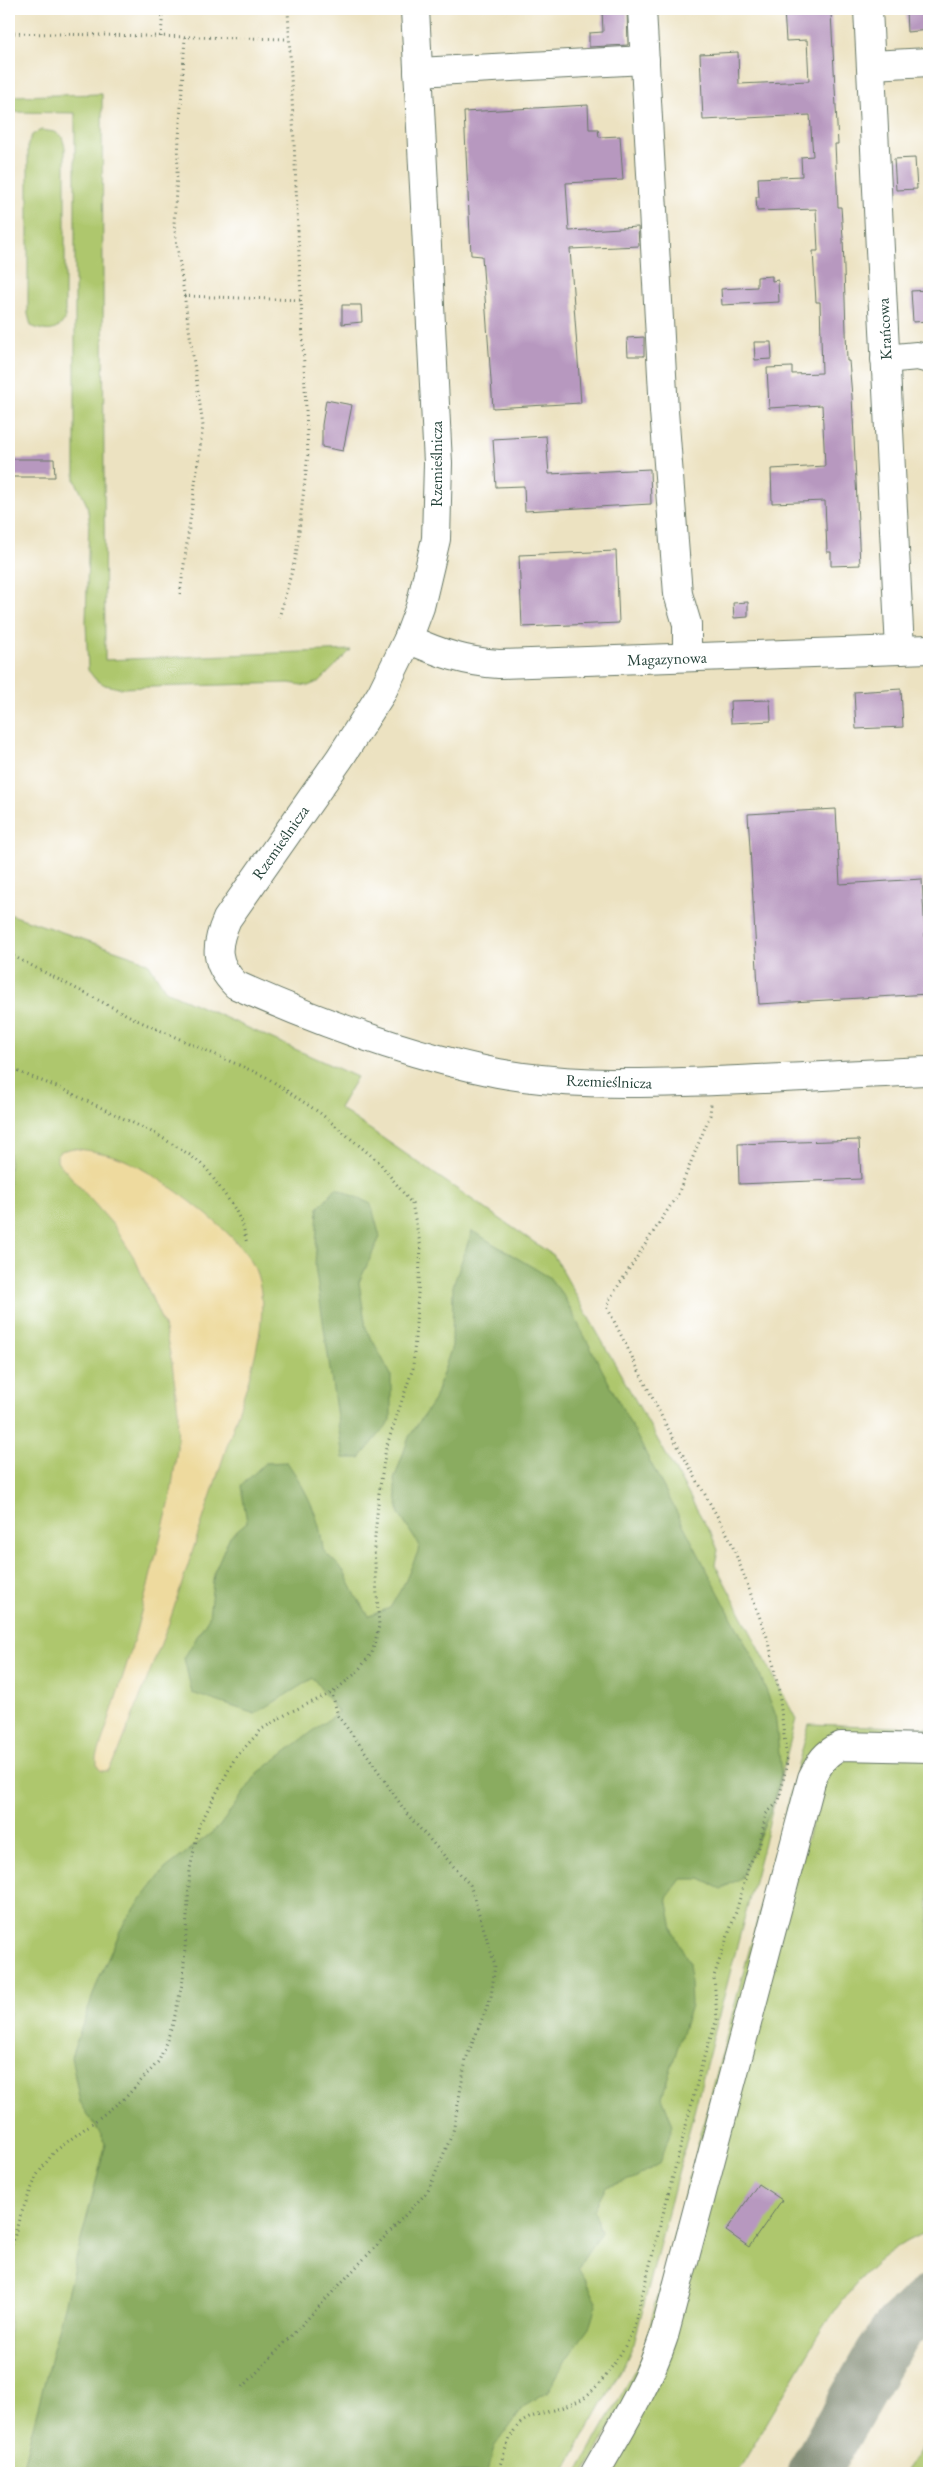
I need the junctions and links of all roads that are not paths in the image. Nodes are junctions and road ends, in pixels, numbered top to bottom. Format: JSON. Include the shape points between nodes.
{"nodes":[{"id":1,"x":415,"y":9,"type":"edge"},
{"id":2,"x":642,"y":9,"type":"edge"},
{"id":3,"x":868,"y":9,"type":"edge"},
{"id":4,"x":645,"y":60,"type":"junction"},
{"id":5,"x":929,"y":62,"type":"edge"},
{"id":6,"x":871,"y":65,"type":"junction"},
{"id":7,"x":418,"y":72,"type":"junction"},
{"id":8,"x":885,"y":359,"type":"junction"},
{"id":9,"x":929,"y":359,"type":"edge"},
{"id":10,"x":408,"y":639,"type":"junction"},
{"id":11,"x":929,"y":649,"type":"edge"},
{"id":12,"x":900,"y":650,"type":"junction"},
{"id":13,"x":687,"y":656,"type":"junction"},
{"id":14,"x":929,"y":1070,"type":"edge"},
{"id":15,"x":929,"y":1748,"type":"edge"},
{"id":16,"x":595,"y":2473,"type":"edge"}],
"edges":[{"from":1,"to":7,"type":"street","name":"Rzemieślnicza"},
{"from":2,"to":4,"type":"street"},
{"from":3,"to":6,"type":"street","name":"Krańcowa"},
{"from":4,"to":7,"type":"street"},
{"from":4,"to":13,"type":"street","via":[[666,440],[678,594],[687,624]]},
{"from":5,"to":6,"type":"street"},
{"from":6,"to":8,"type":"street","name":"Krańcowa"},
{"from":7,"to":10,"type":"street","name":"Rzemieślnicza","via":[[438,463],[436,539],[420,607]]},
{"from":8,"to":9,"type":"street","via":[[917,356]]},
{"from":8,"to":12,"type":"street","name":"Krańcowa"},
{"from":10,"to":13,"type":"street","name":"Magazynowa","via":[[448,656],[499,664]]},
{"from":10,"to":14,"type":"street","name":"Rzemieślnicza","via":[[376,702],[340,758],[227,918],[219,938],[219,960],[224,973],[236,985],[352,1033],[421,1055],[499,1073],[631,1084]]},
{"from":11,"to":12,"type":"street","name":"Magazynowa"},
{"from":12,"to":13,"type":"street","name":"Magazynowa"},
{"from":15,"to":16,"type":"street","via":[[841,1746],[829,1751],[816,1770],[664,2336],[643,2387]]}]}
